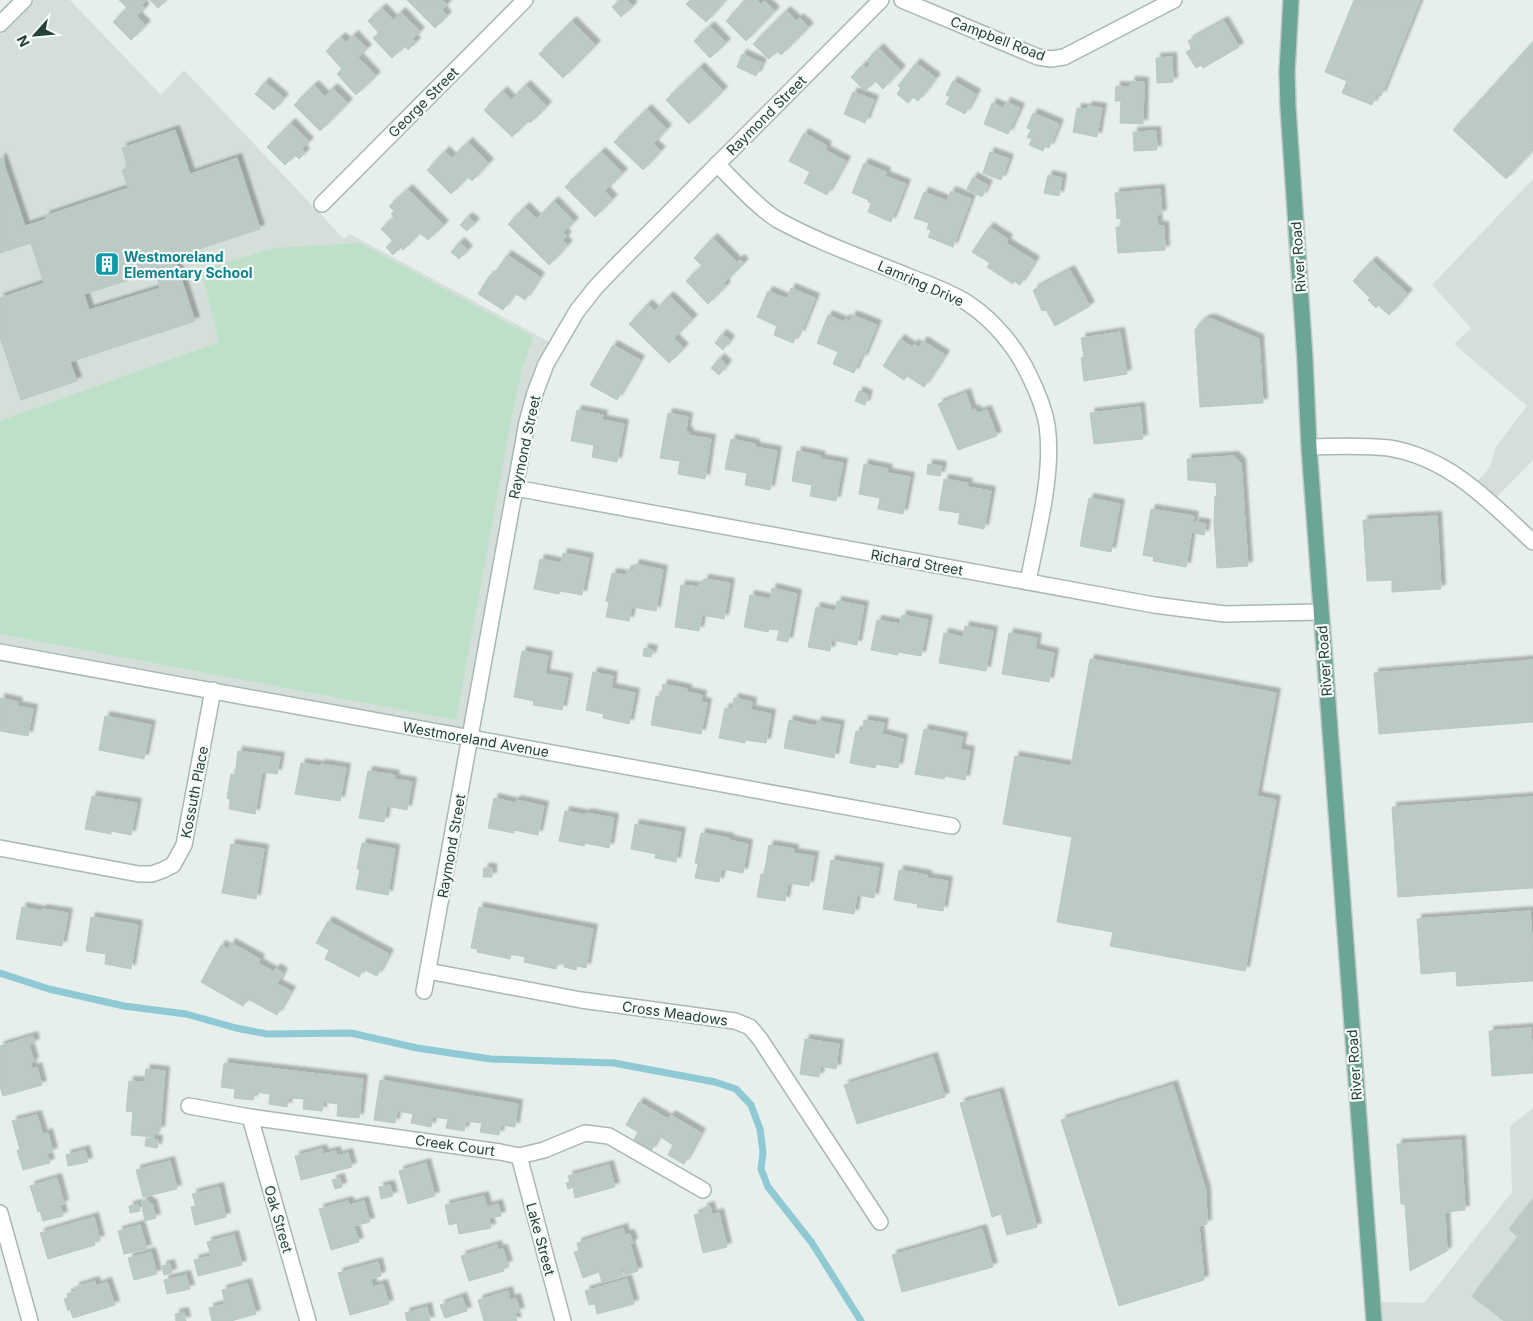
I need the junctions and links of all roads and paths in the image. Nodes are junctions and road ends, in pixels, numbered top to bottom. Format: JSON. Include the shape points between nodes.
{"nodes":[{"id":1,"x":24,"y":0,"type":"edge"},
{"id":2,"x":525,"y":0,"type":"edge"},
{"id":3,"x":881,"y":0,"type":"edge"},
{"id":4,"x":902,"y":0,"type":"edge"},
{"id":5,"x":1174,"y":0,"type":"edge"},
{"id":6,"x":1291,"y":0,"type":"edge"},
{"id":7,"x":0,"y":24,"type":"edge"},
{"id":8,"x":717,"y":164,"type":"junction"},
{"id":9,"x":322,"y":204,"type":"dead end"},
{"id":10,"x":1309,"y":447,"type":"junction"},
{"id":11,"x":515,"y":488,"type":"junction"},
{"id":12,"x":1533,"y":542,"type":"edge"},
{"id":13,"x":1028,"y":582,"type":"junction"},
{"id":14,"x":1321,"y":612,"type":"junction"},
{"id":15,"x":0,"y":652,"type":"edge"},
{"id":16,"x":213,"y":690,"type":"junction"},
{"id":17,"x":470,"y":738,"type":"junction"},
{"id":18,"x":952,"y":826,"type":"dead end"},
{"id":19,"x":0,"y":848,"type":"edge"},
{"id":20,"x":428,"y":972,"type":"junction"},
{"id":21,"x":424,"y":992,"type":"dead end"},
{"id":22,"x":189,"y":1106,"type":"dead end"},
{"id":23,"x":250,"y":1116,"type":"junction"},
{"id":24,"x":518,"y":1156,"type":"junction"},
{"id":25,"x":703,"y":1190,"type":"dead end"},
{"id":26,"x":0,"y":1214,"type":"edge"},
{"id":27,"x":880,"y":1222,"type":"dead end"},
{"id":28,"x":30,"y":1321,"type":"edge"},
{"id":29,"x":308,"y":1321,"type":"edge"},
{"id":30,"x":564,"y":1321,"type":"edge"},
{"id":31,"x":1374,"y":1321,"type":"edge"}],
"edges":[{"from":1,"to":7,"type":"street"},
{"from":2,"to":9,"type":"street","name":"George Street"},
{"from":3,"to":8,"type":"street","name":"Raymond Street"},
{"from":4,"to":5,"type":"street","name":"Campbell Road","via":[[1038,57],[1051,59],[1064,57]]},
{"from":6,"to":10,"type":"main road","name":"River Road","via":[[1286,72]]},
{"from":8,"to":11,"type":"street","name":"Raymond Street","via":[[576,311],[558,340],[535,393]]},
{"from":8,"to":13,"type":"street","name":"Lamring Drive","via":[[776,219],[968,303],[1008,341],[1038,394],[1046,424],[1045,490]]},
{"from":10,"to":12,"type":"street","via":[[1371,447],[1424,458],[1459,476]]},
{"from":10,"to":14,"type":"main road","name":"River Road"},
{"from":11,"to":13,"type":"street","name":"Richard Street"},
{"from":11,"to":17,"type":"street","name":"Raymond Street"},
{"from":13,"to":14,"type":"street","name":"Richard Street","via":[[1190,611],[1225,614]]},
{"from":14,"to":31,"type":"main road","name":"River Road"},
{"from":15,"to":16,"type":"street","name":"Westmoreland Avenue"},
{"from":16,"to":17,"type":"street","name":"Westmoreland Avenue"},
{"from":16,"to":19,"type":"street","name":"Kossuth Place","via":[[187,832],[173,864],[152,874],[139,874]]},
{"from":17,"to":18,"type":"street","name":"Westmoreland Avenue"},
{"from":17,"to":20,"type":"street","name":"Raymond Street"},
{"from":20,"to":21,"type":"street","name":"Raymond Street"},
{"from":20,"to":27,"type":"street","name":"Cross Meadows","via":[[581,1000],[735,1021],[750,1027]]},
{"from":22,"to":23,"type":"street","name":"Creek Court"},
{"from":23,"to":24,"type":"street","name":"Creek Court"},
{"from":23,"to":29,"type":"street","name":"Oak Street"},
{"from":24,"to":25,"type":"street","name":"Creek Court","via":[[544,1150],[585,1133],[609,1136]]},
{"from":24,"to":30,"type":"street","name":"Lake Street"},
{"from":26,"to":28,"type":"street"}]}
